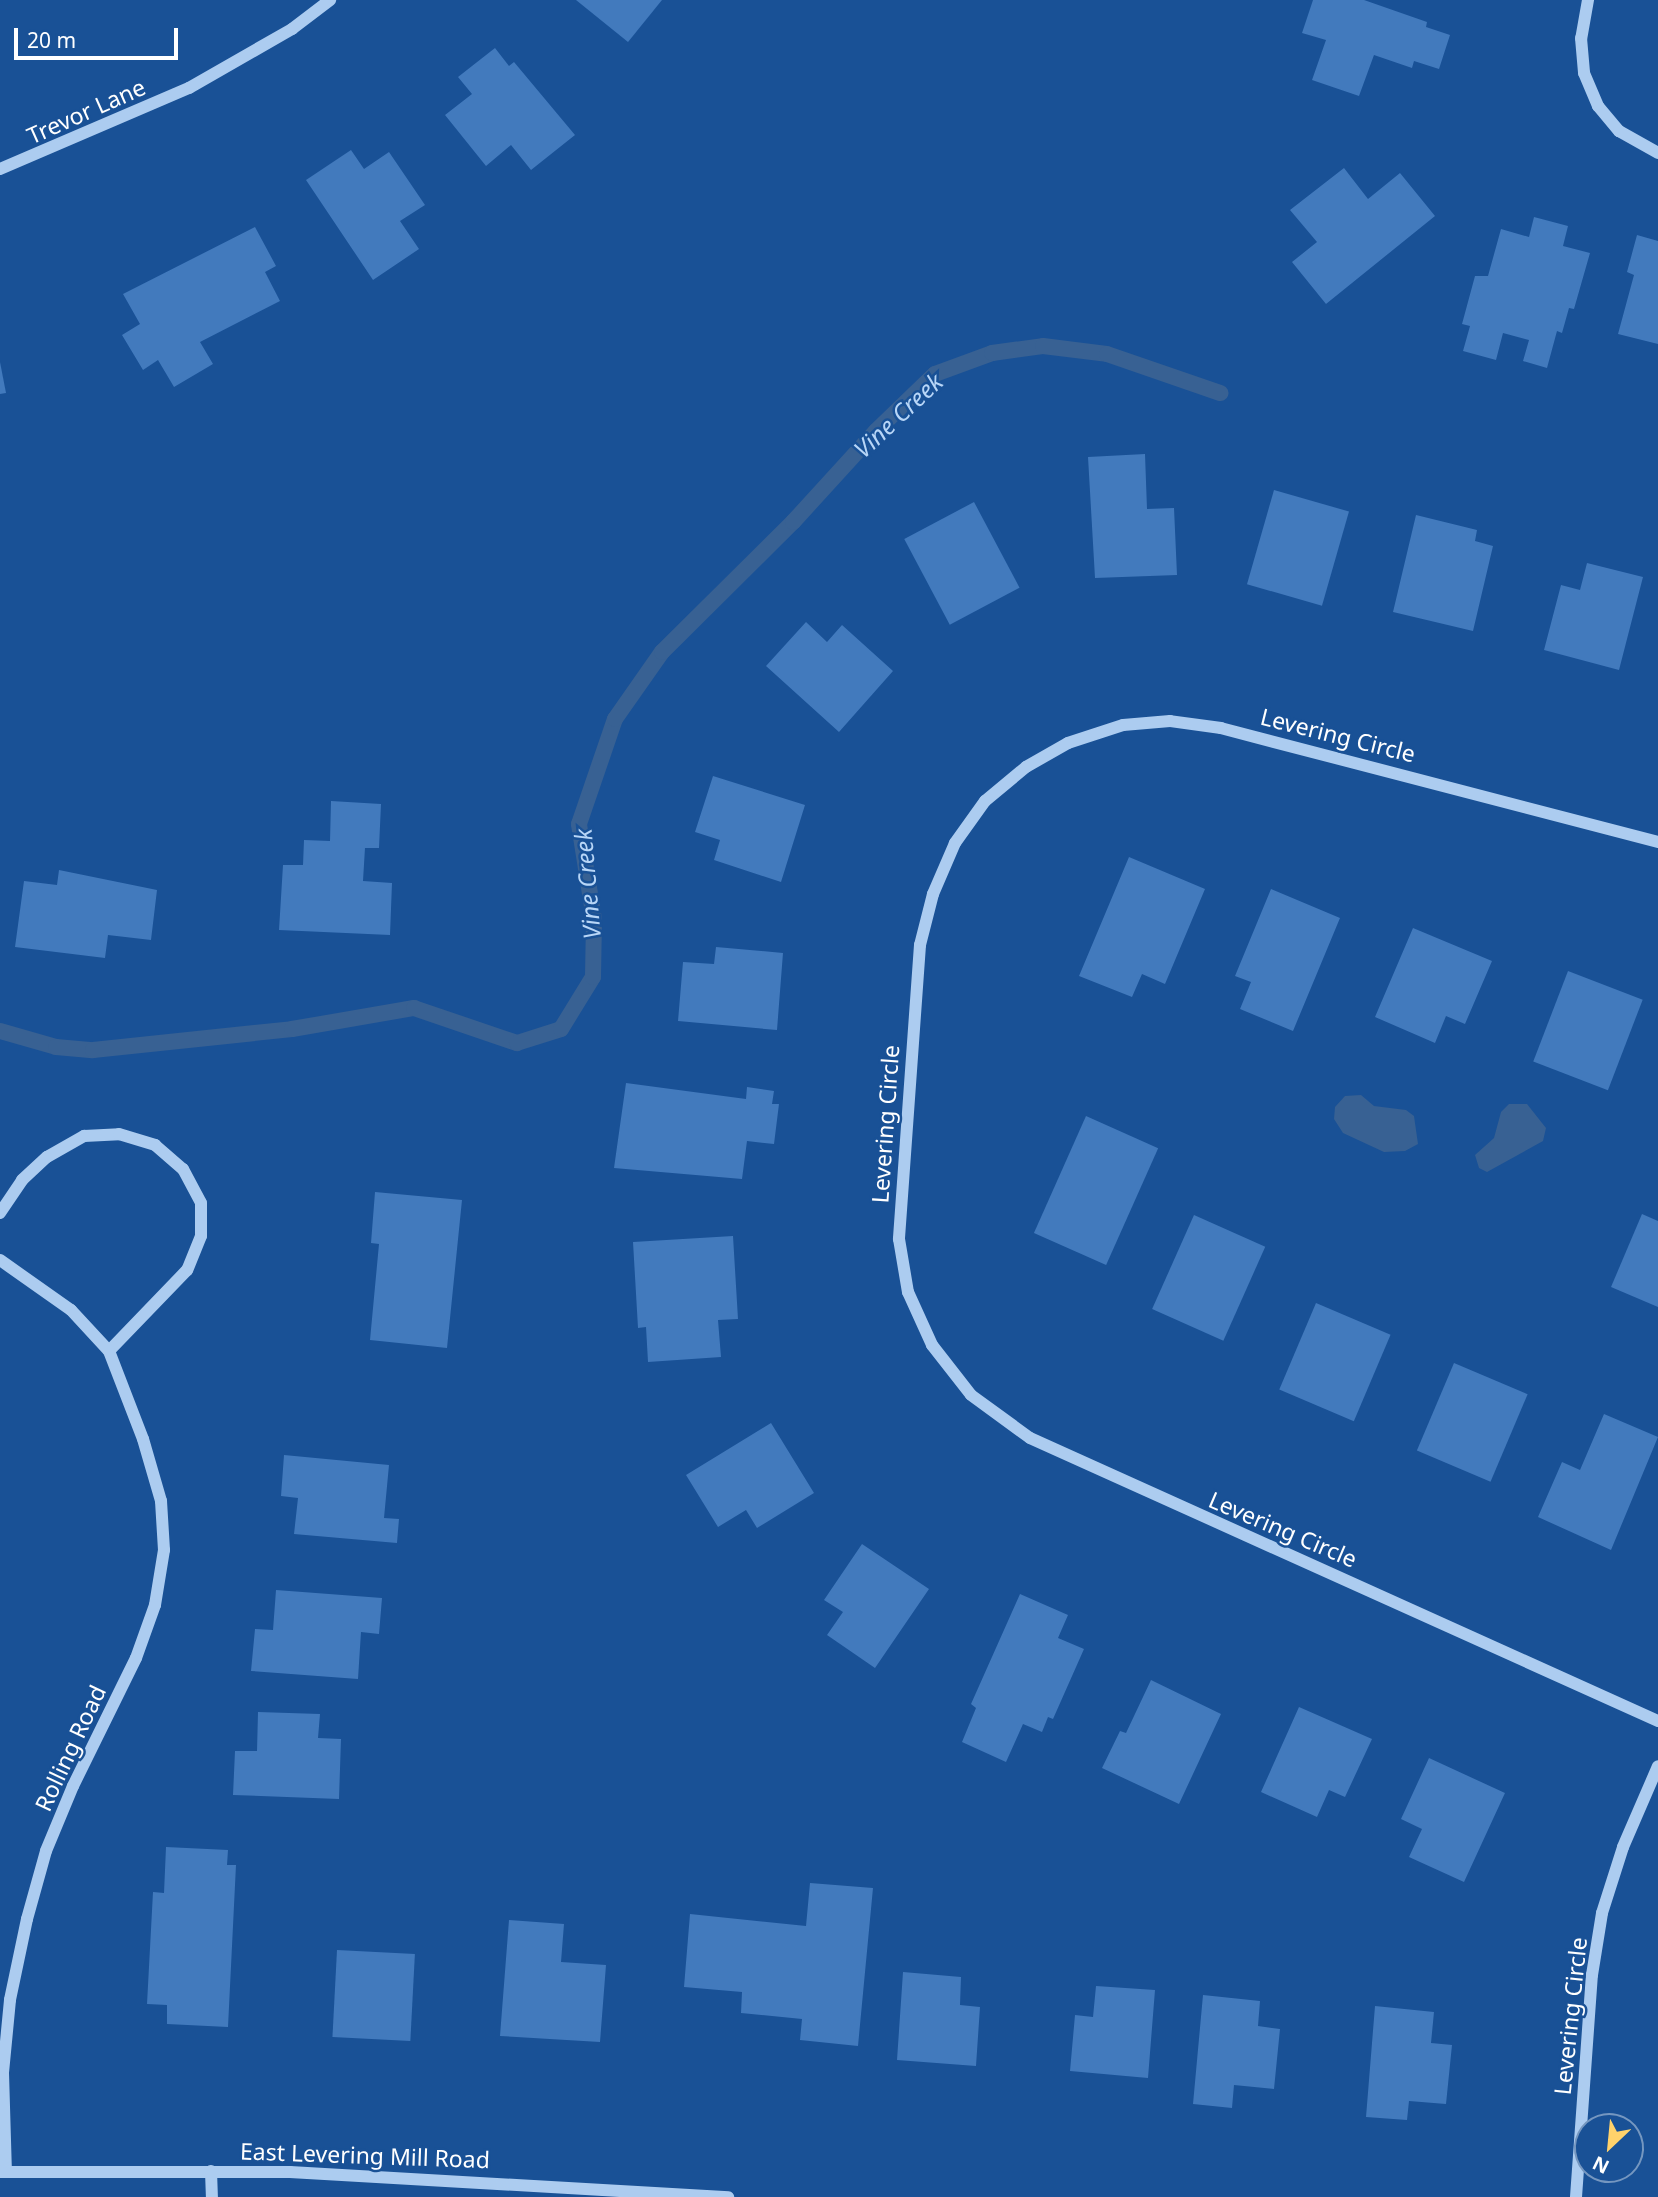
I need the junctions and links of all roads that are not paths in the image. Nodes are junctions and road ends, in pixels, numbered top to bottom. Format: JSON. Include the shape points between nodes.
{"nodes":[{"id":1,"x":330,"y":0,"type":"edge"},
{"id":2,"x":1588,"y":0,"type":"edge"},
{"id":3,"x":1658,"y":153,"type":"edge"},
{"id":4,"x":0,"y":169,"type":"edge"},
{"id":5,"x":1658,"y":842,"type":"edge"},
{"id":6,"x":0,"y":1213,"type":"edge"},
{"id":7,"x":0,"y":1260,"type":"edge"},
{"id":8,"x":109,"y":1351,"type":"junction"},
{"id":9,"x":1658,"y":1721,"type":"edge"},
{"id":10,"x":1658,"y":1766,"type":"edge"},
{"id":11,"x":211,"y":2171,"type":"junction"},
{"id":12,"x":3,"y":2172,"type":"edge"},
{"id":13,"x":212,"y":2197,"type":"edge"},
{"id":14,"x":728,"y":2197,"type":"edge"},
{"id":15,"x":1576,"y":2197,"type":"edge"}],
"edges":[{"from":1,"to":4,"type":"street","name":"Trevor Lane","via":[[292,29],[189,88]]},
{"from":2,"to":3,"type":"street","via":[[1581,38],[1584,73],[1598,106],[1619,131]]},
{"from":5,"to":9,"type":"street","name":"Levering Circle","via":[[1221,728],[1170,721],[1124,725],[1068,743],[1026,767],[985,801],[955,843],[933,894],[920,945],[899,1239],[908,1292],[932,1346],[971,1395],[1030,1438]]},
{"from":6,"to":8,"type":"street","via":[[22,1180],[47,1157],[84,1136],[120,1133],[155,1145],[183,1169],[201,1203],[201,1236],[187,1270]]},
{"from":7,"to":8,"type":"street","name":"Rolling Road","via":[[71,1310]]},
{"from":8,"to":12,"type":"street","name":"Rolling Road","via":[[161,1501],[164,1550],[155,1605],[136,1658],[46,1851],[27,1919],[10,2000],[3,2073]]},
{"from":10,"to":15,"type":"street","name":"Levering Circle","via":[[1623,1847],[1602,1913],[1592,1975]]},
{"from":11,"to":12,"type":"street","name":"East Levering Mill Road"},
{"from":11,"to":13,"type":"street"},
{"from":11,"to":14,"type":"street","name":"East Levering Mill Road","via":[[501,2181]]}]}
